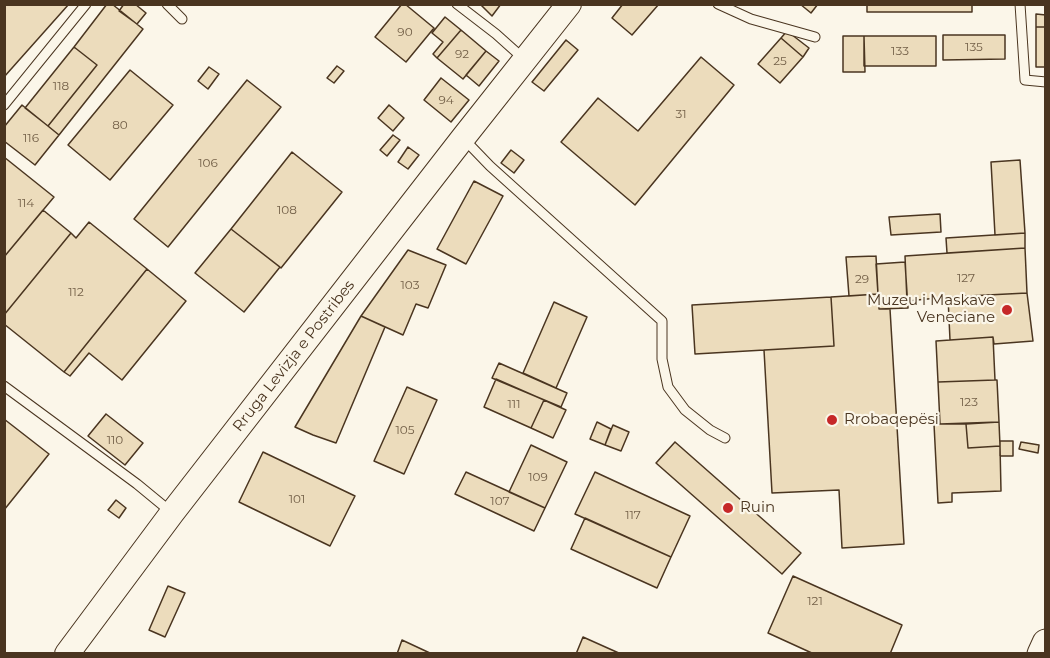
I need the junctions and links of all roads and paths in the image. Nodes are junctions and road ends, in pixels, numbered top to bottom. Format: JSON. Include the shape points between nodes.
{"nodes":[{"id":1,"x":86,"y":4,"type":"edge"},
{"id":2,"x":167,"y":4,"type":"edge"},
{"id":3,"x":457,"y":4,"type":"edge"},
{"id":4,"x":569,"y":4,"type":"edge"},
{"id":5,"x":718,"y":4,"type":"edge"},
{"id":6,"x":1020,"y":4,"type":"edge"},
{"id":7,"x":182,"y":19,"type":"dead end"},
{"id":8,"x":815,"y":37,"type":"dead end"},
{"id":9,"x":525,"y":60,"type":"junction"},
{"id":10,"x":1046,"y":82,"type":"edge"},
{"id":11,"x":4,"y":105,"type":"edge"},
{"id":12,"x":463,"y":138,"type":"junction"},
{"id":13,"x":4,"y":386,"type":"edge"},
{"id":14,"x":725,"y":438,"type":"dead end"},
{"id":15,"x":172,"y":513,"type":"junction"},
{"id":16,"x":1046,"y":643,"type":"edge"},
{"id":17,"x":67,"y":654,"type":"edge"},
{"id":18,"x":1041,"y":654,"type":"edge"}],
"edges":[{"from":1,"to":11,"type":"lane"},
{"from":2,"to":7,"type":"lane"},
{"from":3,"to":9,"type":"lane"},
{"from":4,"to":9,"type":"street","name":"Rruga Levizja e Postribes"},
{"from":5,"to":8,"type":"lane"},
{"from":6,"to":10,"type":"lane","via":[[1025,80]]},
{"from":9,"to":12,"type":"street","name":"Rruga Levizja e Postribes"},
{"from":12,"to":14,"type":"lane","via":[[662,321],[662,359],[668,387],[685,410]]},
{"from":12,"to":15,"type":"street","name":"Rruga Levizja e Postribes"},
{"from":13,"to":15,"type":"lane"},
{"from":15,"to":17,"type":"street","name":"Rruga Levizja e Postribes"},
{"from":16,"to":18,"type":"main road"}]}
